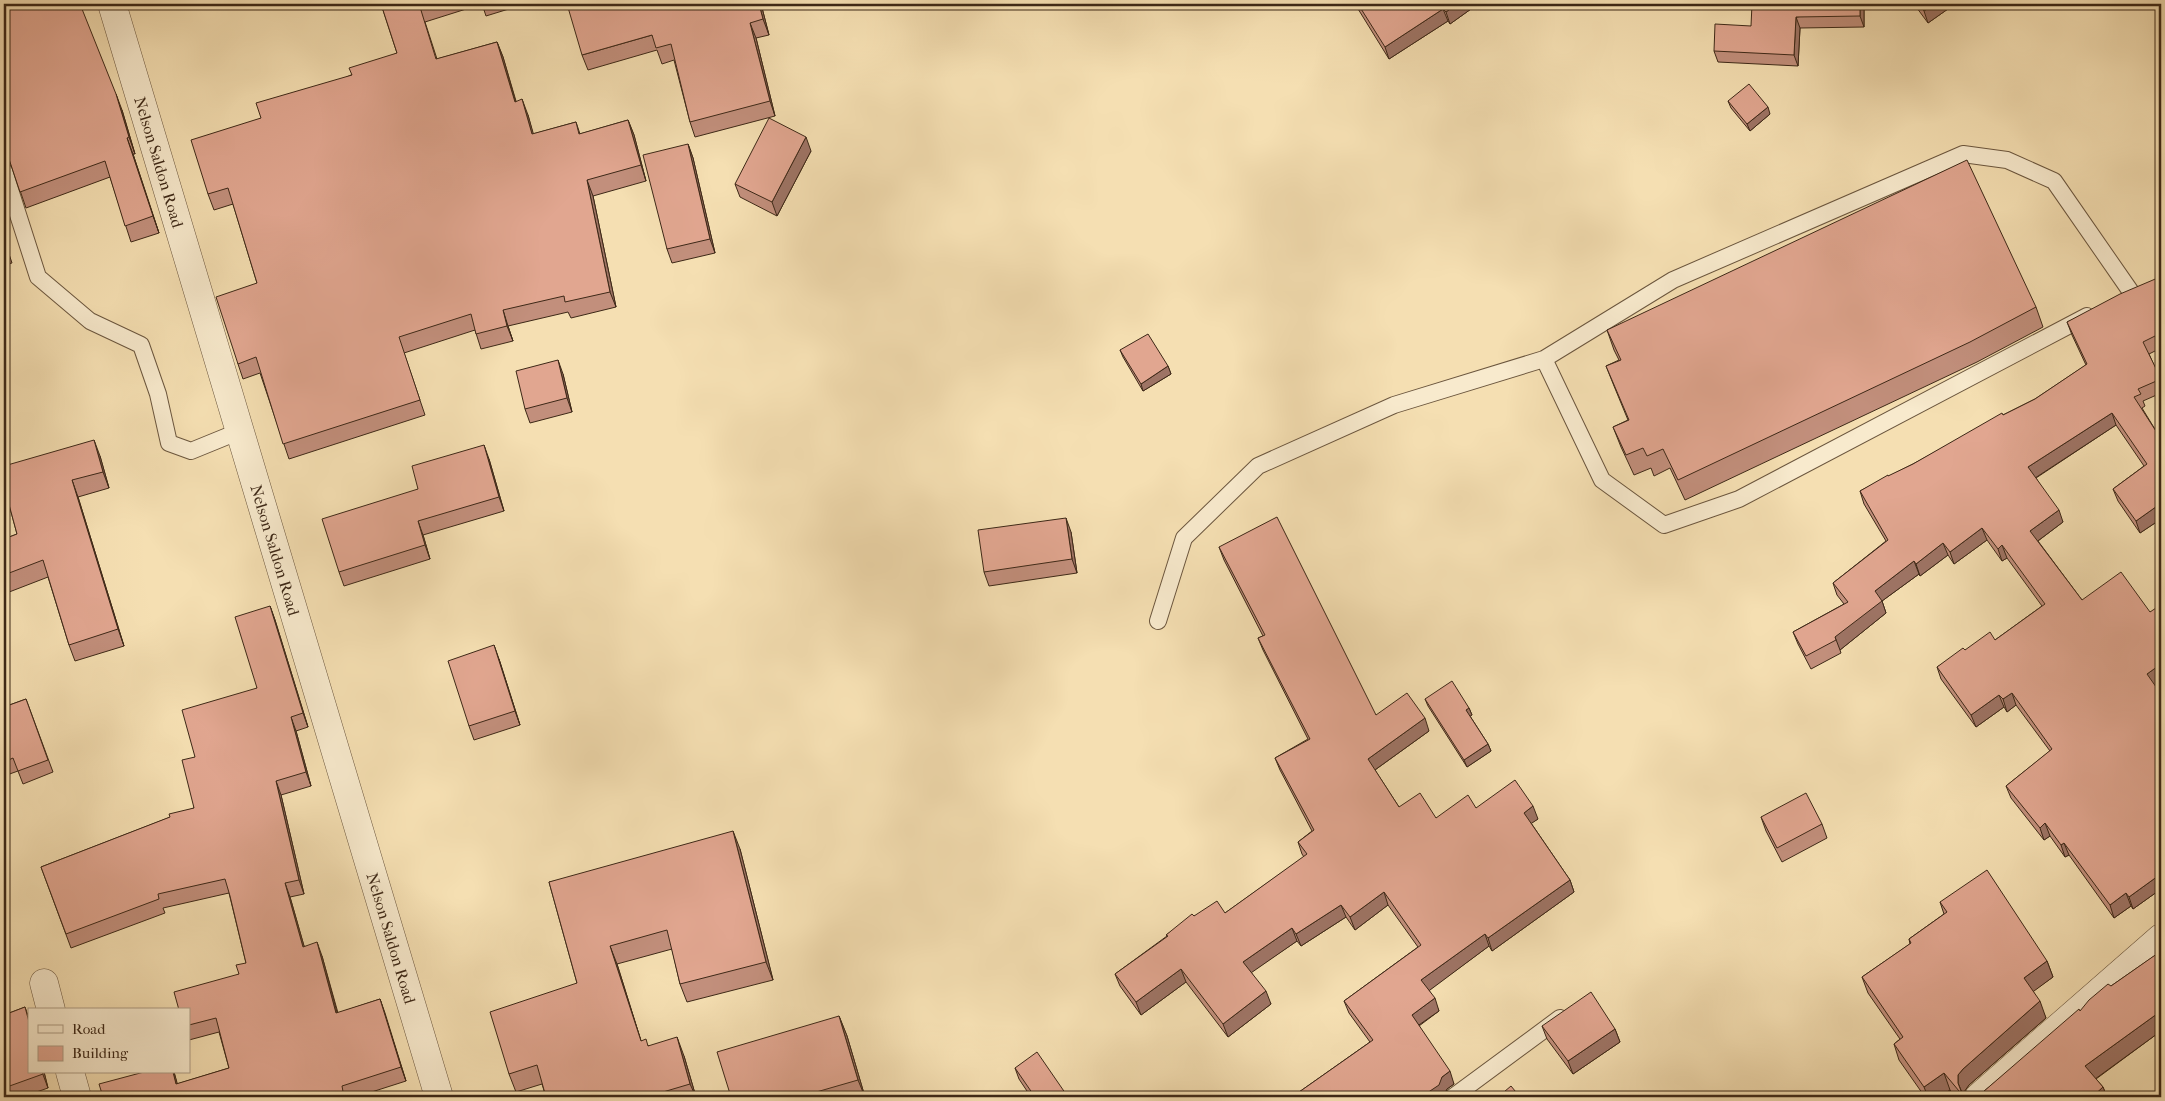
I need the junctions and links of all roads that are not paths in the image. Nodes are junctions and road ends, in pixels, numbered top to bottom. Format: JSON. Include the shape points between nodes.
{"nodes":[{"id":1,"x":112,"y":4,"type":"edge"},
{"id":2,"x":4,"y":171,"type":"edge"},
{"id":3,"x":2114,"y":301,"type":"edge"},
{"id":4,"x":2096,"y":311,"type":"edge"},
{"id":5,"x":1544,"y":359,"type":"junction"},
{"id":6,"x":240,"y":431,"type":"junction"},
{"id":7,"x":1158,"y":620,"type":"dead end"},
{"id":8,"x":2161,"y":938,"type":"edge"},
{"id":9,"x":44,"y":984,"type":"dead end"},
{"id":10,"x":50,"y":1008,"type":"edge"},
{"id":11,"x":1570,"y":1009,"type":"edge"},
{"id":12,"x":71,"y":1074,"type":"edge"},
{"id":13,"x":77,"y":1097,"type":"edge"},
{"id":14,"x":439,"y":1097,"type":"edge"},
{"id":15,"x":1453,"y":1097,"type":"edge"},
{"id":16,"x":1979,"y":1097,"type":"edge"}],
"edges":[{"from":1,"to":6,"type":"street","name":"Nelson Saldon Road"},
{"from":2,"to":6,"type":"lane","via":[[38,277],[90,320],[141,344],[158,394],[169,443],[191,451]]},
{"from":3,"to":5,"type":"lane","via":[[2139,289],[2054,181],[2007,160],[1963,154],[1673,280]]},
{"from":4,"to":5,"type":"lane","via":[[1739,499],[1664,524],[1602,480]]},
{"from":5,"to":7,"type":"lane","via":[[1394,405],[1258,466],[1184,538]]},
{"from":6,"to":14,"type":"street","name":"Nelson Saldon Road"},
{"from":8,"to":16,"type":"street"},
{"from":9,"to":10,"type":"street"},
{"from":11,"to":15,"type":"lane"},
{"from":12,"to":13,"type":"street"}]}
